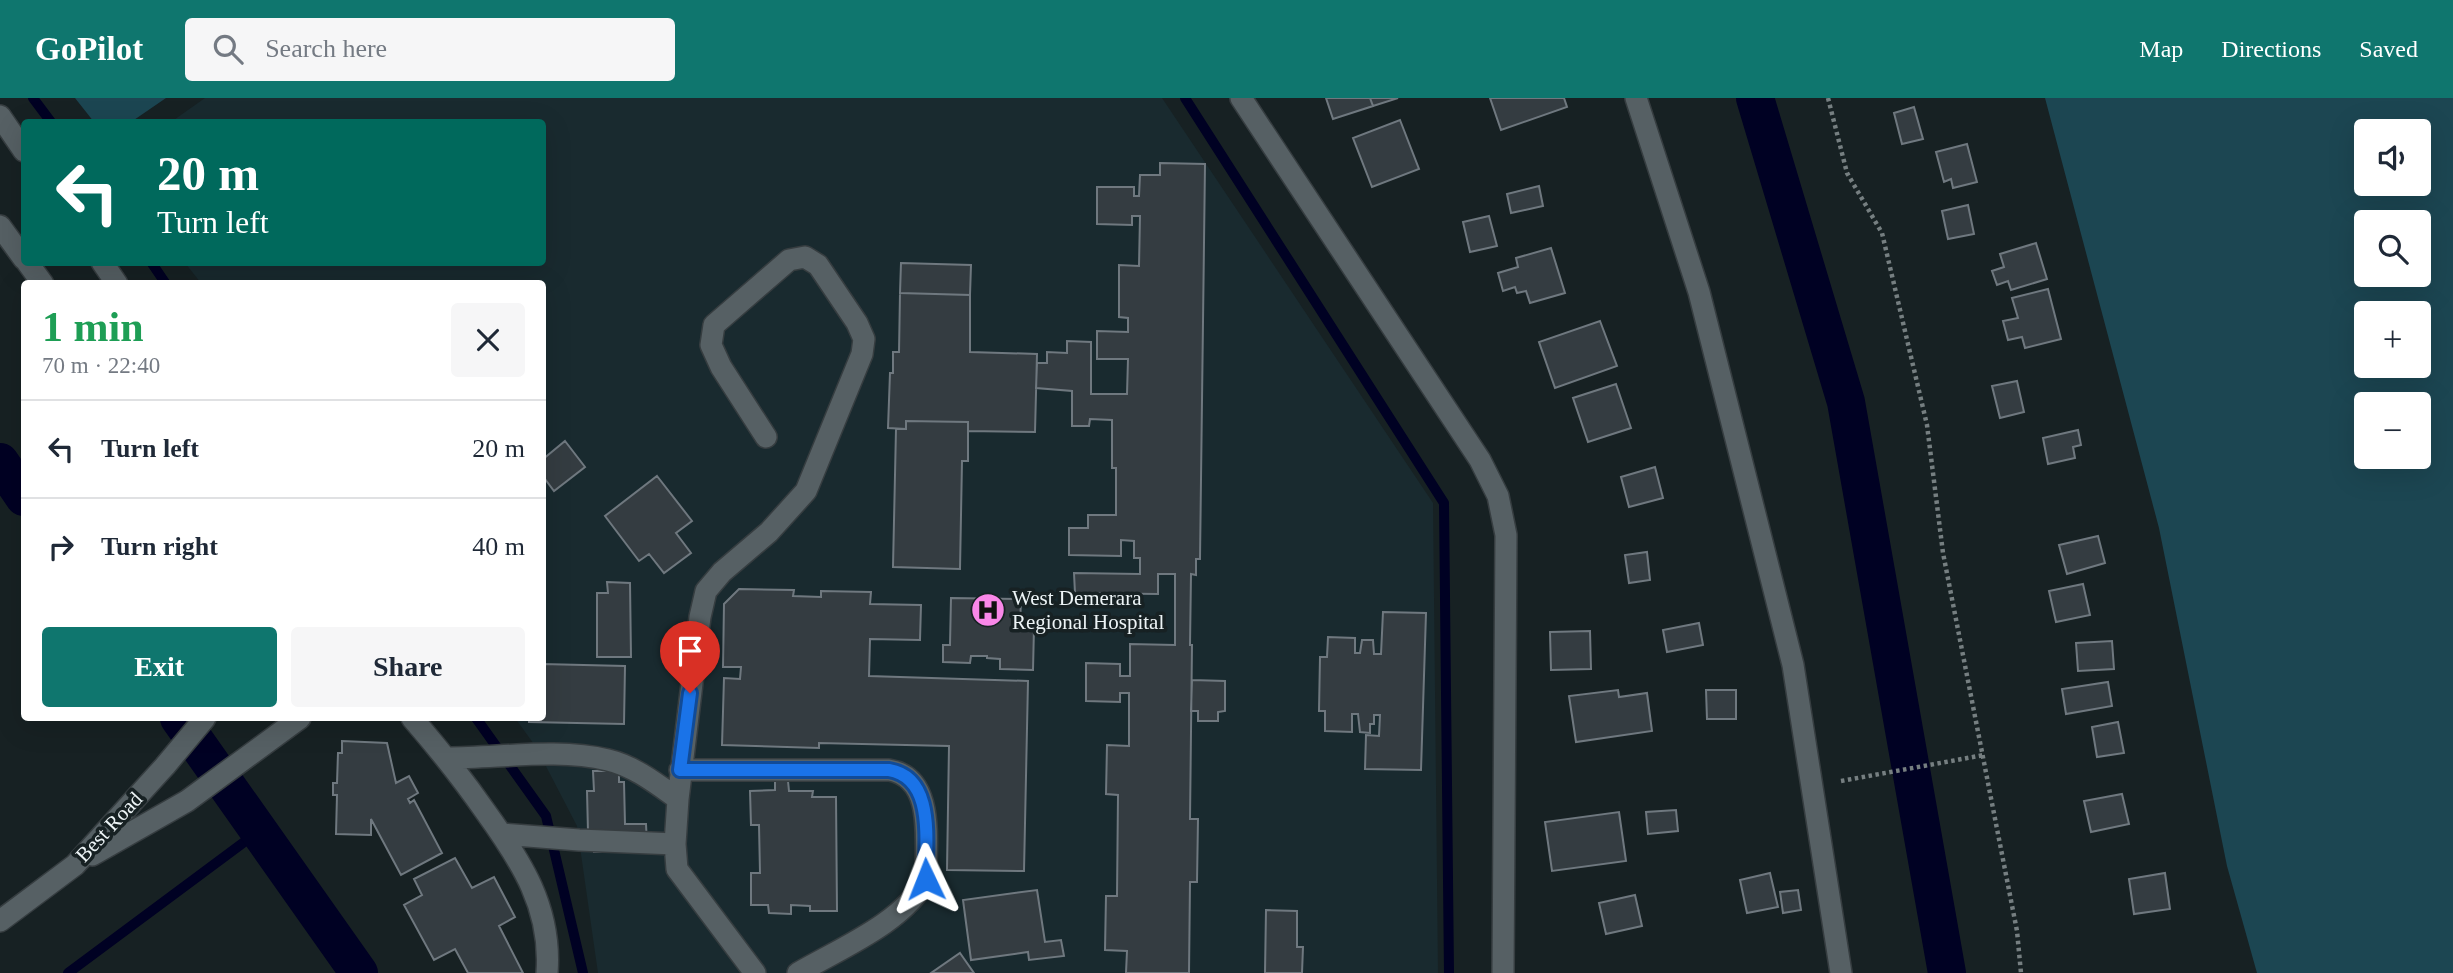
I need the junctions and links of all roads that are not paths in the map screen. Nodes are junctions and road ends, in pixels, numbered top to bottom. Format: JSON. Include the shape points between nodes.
{"nodes":[{"id":1,"x":1241,"y":98,"type":"edge"},
{"id":2,"x":1636,"y":98,"type":"edge"},
{"id":3,"x":0,"y":116,"type":"edge"},
{"id":4,"x":21,"y":147,"type":"edge"},
{"id":5,"x":0,"y":226,"type":"edge"},
{"id":6,"x":21,"y":254,"type":"edge"},
{"id":7,"x":766,"y":436,"type":"dead end"},
{"id":8,"x":202,"y":721,"type":"edge"},
{"id":9,"x":296,"y":721,"type":"edge"},
{"id":10,"x":415,"y":721,"type":"edge"},
{"id":11,"x":447,"y":758,"type":"junction"},
{"id":12,"x":680,"y":770,"type":"junction"},
{"id":13,"x":678,"y":799,"type":"junction"},
{"id":14,"x":502,"y":834,"type":"junction"},
{"id":15,"x":675,"y":844,"type":"junction"},
{"id":16,"x":75,"y":865,"type":"junction"},
{"id":17,"x":0,"y":921,"type":"edge"},
{"id":18,"x":547,"y":973,"type":"edge"},
{"id":19,"x":755,"y":973,"type":"edge"},
{"id":20,"x":798,"y":973,"type":"edge"},
{"id":21,"x":1503,"y":973,"type":"edge"},
{"id":22,"x":1841,"y":973,"type":"edge"}],
"edges":[{"from":1,"to":21,"type":"street","via":[[1480,460],[1498,496],[1506,535]]},
{"from":2,"to":22,"type":"street","via":[[1699,292],[1793,665]]},
{"from":3,"to":4,"type":"street"},
{"from":5,"to":6,"type":"street"},
{"from":7,"to":12,"type":"street","via":[[721,367],[711,345],[714,325],[789,260],[805,257],[818,265],[857,323],[864,340],[862,354],[806,491],[706,591]]},
{"from":8,"to":16,"type":"street","name":"Best Road"},
{"from":9,"to":16,"type":"street","via":[[187,802]]},
{"from":10,"to":11,"type":"street"},
{"from":11,"to":13,"type":"street","via":[[558,755],[609,760],[639,772]]},
{"from":11,"to":14,"type":"street"},
{"from":12,"to":13,"type":"street"},
{"from":12,"to":20,"type":"street","via":[[889,770],[901,772],[919,790],[926,879],[921,889],[898,915]]},
{"from":13,"to":15,"type":"street"},
{"from":14,"to":15,"type":"street"},
{"from":14,"to":18,"type":"street","via":[[531,882],[544,918]]},
{"from":15,"to":19,"type":"street","via":[[677,869]]},
{"from":16,"to":17,"type":"street","name":"Best Road"}]}
